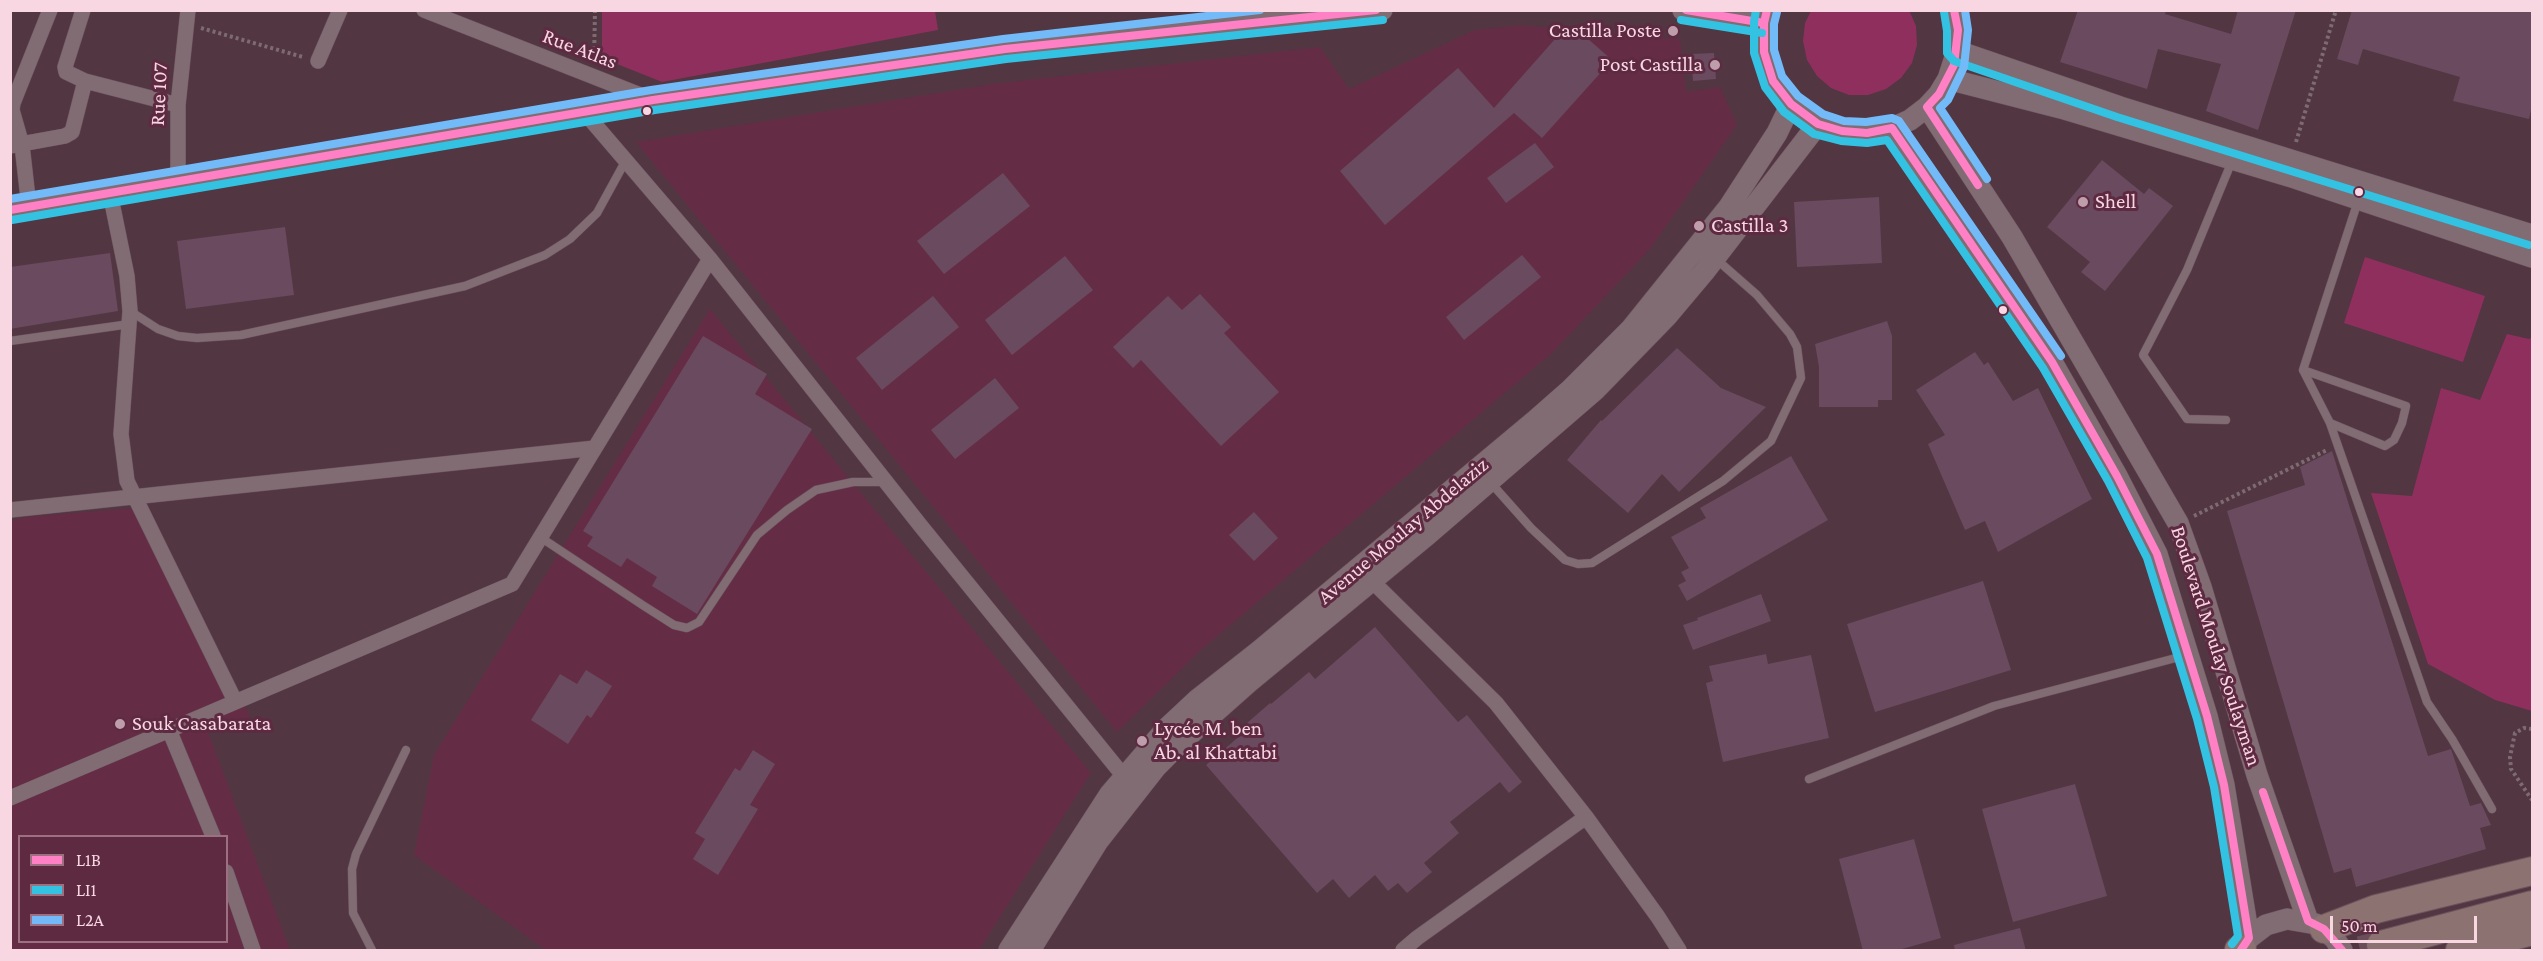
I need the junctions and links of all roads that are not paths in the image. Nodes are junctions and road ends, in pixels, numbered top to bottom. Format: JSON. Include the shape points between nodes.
{"nodes":[{"id":1,"x":50,"y":10,"type":"edge"},
{"id":2,"x":84,"y":10,"type":"edge"},
{"id":3,"x":340,"y":10,"type":"edge"},
{"id":4,"x":424,"y":10,"type":"edge"},
{"id":5,"x":1382,"y":10,"type":"edge"},
{"id":6,"x":1683,"y":10,"type":"edge"},
{"id":7,"x":1954,"y":10,"type":"edge"},
{"id":8,"x":187,"y":17,"type":"edge"},
{"id":9,"x":1765,"y":17,"type":"edge"},
{"id":10,"x":1957,"y":51,"type":"junction"},
{"id":11,"x":318,"y":61,"type":"road end"},
{"id":12,"x":1948,"y":79,"type":"junction"},
{"id":13,"x":85,"y":81,"type":"junction"},
{"id":14,"x":653,"y":100,"type":"junction"},
{"id":15,"x":1791,"y":104,"type":"junction"},
{"id":16,"x":178,"y":105,"type":"junction"},
{"id":17,"x":1927,"y":107,"type":"junction"},
{"id":18,"x":585,"y":113,"type":"junction"},
{"id":19,"x":1818,"y":124,"type":"junction"},
{"id":20,"x":1892,"y":128,"type":"junction"},
{"id":21,"x":16,"y":145,"type":"edge"},
{"id":22,"x":626,"y":159,"type":"junction"},
{"id":23,"x":2232,"y":159,"type":"junction"},
{"id":24,"x":178,"y":181,"type":"junction"},
{"id":25,"x":110,"y":193,"type":"junction"},
{"id":26,"x":2358,"y":199,"type":"junction"},
{"id":27,"x":20,"y":208,"type":"edge"},
{"id":28,"x":2532,"y":236,"type":"edge"},
{"id":29,"x":2532,"y":257,"type":"edge"},
{"id":30,"x":1715,"y":258,"type":"junction"},
{"id":31,"x":710,"y":259,"type":"junction"},
{"id":32,"x":130,"y":317,"type":"junction"},
{"id":33,"x":10,"y":341,"type":"edge"},
{"id":34,"x":2303,"y":370,"type":"junction"},
{"id":35,"x":2226,"y":420,"type":"dead end"},
{"id":36,"x":2330,"y":423,"type":"junction"},
{"id":37,"x":595,"y":448,"type":"junction"},
{"id":38,"x":1484,"y":474,"type":"junction"},
{"id":39,"x":887,"y":482,"type":"junction"},
{"id":40,"x":133,"y":497,"type":"junction"},
{"id":41,"x":10,"y":510,"type":"edge"},
{"id":42,"x":540,"y":537,"type":"junction"},
{"id":43,"x":1391,"y":553,"type":"junction"},
{"id":44,"x":1372,"y":580,"type":"junction"},
{"id":45,"x":2188,"y":654,"type":"junction"},
{"id":46,"x":235,"y":701,"type":"junction"},
{"id":47,"x":170,"y":732,"type":"junction"},
{"id":48,"x":406,"y":750,"type":"dead end"},
{"id":49,"x":1809,"y":779,"type":"dead end"},
{"id":50,"x":1130,"y":784,"type":"junction"},
{"id":51,"x":10,"y":798,"type":"edge"},
{"id":52,"x":2492,"y":810,"type":"dead end"},
{"id":53,"x":1586,"y":817,"type":"junction"},
{"id":54,"x":212,"y":835,"type":"edge"},
{"id":55,"x":2532,"y":871,"type":"edge"},
{"id":56,"x":228,"y":878,"type":"edge"},
{"id":57,"x":1060,"y":886,"type":"junction"},
{"id":58,"x":2532,"y":905,"type":"edge"},
{"id":59,"x":2316,"y":925,"type":"junction"},
{"id":60,"x":2532,"y":931,"type":"edge"},
{"id":61,"x":2381,"y":945,"type":"dead end"},
{"id":62,"x":2243,"y":947,"type":"edge"},
{"id":63,"x":253,"y":951,"type":"edge"},
{"id":64,"x":372,"y":951,"type":"edge"},
{"id":65,"x":1009,"y":951,"type":"edge"},
{"id":66,"x":1030,"y":951,"type":"edge"},
{"id":67,"x":1403,"y":951,"type":"edge"},
{"id":68,"x":1679,"y":951,"type":"edge"},
{"id":69,"x":2342,"y":951,"type":"edge"},
{"id":70,"x":2460,"y":951,"type":"edge"}],
"edges":[{"from":1,"to":21,"type":"street","via":[[13,103]]},
{"from":2,"to":13,"type":"street","via":[[65,67],[68,74]]},
{"from":3,"to":11,"type":"street"},
{"from":4,"to":14,"type":"street","name":"Rue Atlas"},
{"from":5,"to":14,"type":"main road","via":[[1005,49]]},
{"from":6,"to":9,"type":"main road"},
{"from":7,"to":10,"type":"main road"},
{"from":8,"to":16,"type":"street","name":"Rue 107"},
{"from":9,"to":15,"type":"main road","via":[[1764,52],[1773,81]]},
{"from":10,"to":12,"type":"main road"},
{"from":10,"to":28,"type":"main road","via":[[2120,107]]},
{"from":12,"to":17,"type":"main road"},
{"from":12,"to":23,"type":"main road"},
{"from":13,"to":16,"type":"street"},
{"from":13,"to":21,"type":"street","via":[[72,132]]},
{"from":14,"to":18,"type":"main road"},
{"from":15,"to":19,"type":"main road"},
{"from":15,"to":38,"type":"main road","name":"Avenue Moulay Abdelaziz","via":[[1729,207],[1657,299],[1608,353]]},
{"from":16,"to":24,"type":"street","name":"Rue 107"},
{"from":17,"to":20,"type":"main road"},
{"from":17,"to":59,"type":"main road","name":"Boulevard Moulay Soulayman","via":[[2018,247],[2178,524],[2201,587],[2257,775]]},
{"from":18,"to":22,"type":"street"},
{"from":18,"to":24,"type":"main road"},
{"from":19,"to":20,"type":"main road","via":[[1858,133]]},
{"from":19,"to":30,"type":"main road","name":"Avenue Moulay Abdelaziz"},
{"from":20,"to":45,"type":"main road","name":"Boulevard Moulay Soulayman","via":[[2052,362],[2117,476],[2157,554]]},
{"from":21,"to":27,"type":"street"},
{"from":22,"to":31,"type":"street"},
{"from":22,"to":32,"type":"lane","via":[[597,213],[570,239],[545,255],[465,286],[241,335],[178,336]]},
{"from":23,"to":26,"type":"main road"},
{"from":23,"to":35,"type":"lane","via":[[2187,270],[2143,355],[2187,419]]},
{"from":24,"to":25,"type":"main road"},
{"from":25,"to":27,"type":"main road"},
{"from":25,"to":32,"type":"street","via":[[128,276]]},
{"from":26,"to":29,"type":"main road"},
{"from":26,"to":34,"type":"lane"},
{"from":30,"to":38,"type":"main road","name":"Avenue Moulay Abdelaziz","via":[[1667,316],[1595,390]]},
{"from":30,"to":38,"type":"lane","via":[[1757,295],[1797,347],[1801,378],[1772,441],[1723,481],[1592,563],[1565,560]]},
{"from":31,"to":37,"type":"street"},
{"from":31,"to":39,"type":"street"},
{"from":32,"to":33,"type":"lane"},
{"from":32,"to":40,"type":"street","via":[[121,434]]},
{"from":34,"to":36,"type":"lane"},
{"from":34,"to":36,"type":"lane","via":[[2406,406],[2394,440],[2385,446]]},
{"from":36,"to":52,"type":"lane","via":[[2427,702]]},
{"from":37,"to":40,"type":"street"},
{"from":37,"to":42,"type":"street"},
{"from":38,"to":43,"type":"main road","name":"Avenue Moulay Abdelaziz"},
{"from":39,"to":42,"type":"lane","via":[[853,482],[816,490],[788,510],[757,535],[699,622],[687,628],[664,619]]},
{"from":39,"to":50,"type":"street"},
{"from":40,"to":41,"type":"street"},
{"from":40,"to":46,"type":"street"},
{"from":42,"to":46,"type":"street","via":[[512,584]]},
{"from":43,"to":44,"type":"main road","name":"Avenue Moulay Abdelaziz"},
{"from":43,"to":50,"type":"main road","name":"Avenue Moulay Abdelaziz","via":[[1197,700],[1166,729]]},
{"from":44,"to":50,"type":"main road","name":"Avenue Moulay Abdelaziz"},
{"from":44,"to":53,"type":"street","via":[[1496,703]]},
{"from":45,"to":49,"type":"lane","via":[[1994,706]]},
{"from":45,"to":62,"type":"main road","name":"Boulevard Moulay Soulayman","via":[[2224,785]]},
{"from":46,"to":47,"type":"street"},
{"from":47,"to":51,"type":"street"},
{"from":47,"to":54,"type":"street"},
{"from":48,"to":64,"type":"lane","via":[[352,869],[353,913]]},
{"from":50,"to":57,"type":"main road","name":"Avenue Moulay Abdelaziz","via":[[1088,826]]},
{"from":53,"to":67,"type":"street"},
{"from":53,"to":68,"type":"street"},
{"from":55,"to":59,"type":"highway"},
{"from":56,"to":63,"type":"street"},
{"from":57,"to":65,"type":"main road","name":"Avenue Moulay Abdelaziz"},
{"from":57,"to":66,"type":"main road","name":"Avenue Moulay Abdelaziz"},
{"from":58,"to":61,"type":"highway"},
{"from":59,"to":62,"type":"main road","via":[[2287,919],[2266,925]]},
{"from":59,"to":69,"type":"main road","name":"Boulevard Moulay Soulayman","via":[[2334,938]]},
{"from":60,"to":70,"type":"highway"}]}
